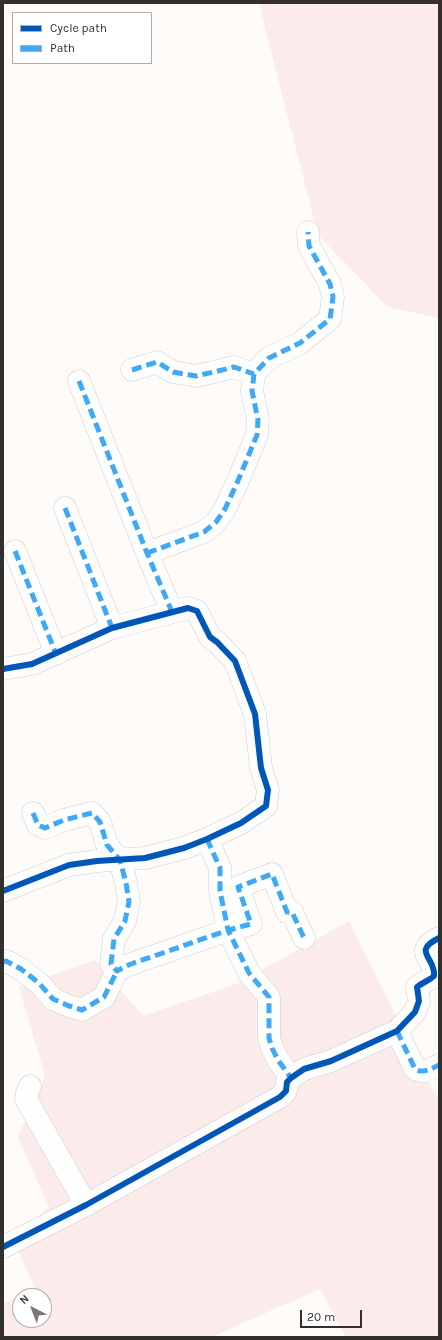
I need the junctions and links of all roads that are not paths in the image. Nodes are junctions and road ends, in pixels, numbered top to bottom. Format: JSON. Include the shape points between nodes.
{"nodes":[{"id":1,"x":308,"y":232,"type":"dead end"},
{"id":2,"x":132,"y":370,"type":"dead end"},
{"id":3,"x":254,"y":374,"type":"junction"},
{"id":4,"x":79,"y":381,"type":"dead end"},
{"id":5,"x":65,"y":508,"type":"dead end"},
{"id":6,"x":15,"y":551,"type":"dead end"},
{"id":7,"x":147,"y":553,"type":"junction"},
{"id":8,"x":172,"y":612,"type":"junction"},
{"id":9,"x":112,"y":628,"type":"junction"},
{"id":10,"x":56,"y":654,"type":"junction"},
{"id":11,"x":3,"y":669,"type":"edge"},
{"id":12,"x":33,"y":813,"type":"dead end"},
{"id":13,"x":207,"y":839,"type":"junction"},
{"id":14,"x":120,"y":860,"type":"junction"},
{"id":15,"x":3,"y":891,"type":"edge"},
{"id":16,"x":228,"y":930,"type":"junction"},
{"id":17,"x":304,"y":938,"type":"dead end"},
{"id":18,"x":439,"y":938,"type":"edge"},
{"id":19,"x":3,"y":962,"type":"edge"},
{"id":20,"x":117,"y":971,"type":"junction"},
{"id":21,"x":397,"y":1031,"type":"junction"},
{"id":22,"x":439,"y":1065,"type":"edge"},
{"id":23,"x":291,"y":1078,"type":"junction"},
{"id":24,"x":30,"y":1086,"type":"dead end"},
{"id":25,"x":86,"y":1205,"type":"junction"},
{"id":26,"x":3,"y":1247,"type":"edge"}],
"edges":[{"from":1,"to":3,"type":"street","via":[[309,246],[330,284],[333,297],[330,319],[300,343],[269,358]]},
{"from":2,"to":3,"type":"street","via":[[158,362],[173,372],[196,376],[234,367]]},
{"from":3,"to":7,"type":"street","via":[[252,391],[258,420],[257,435],[225,509],[216,522],[204,532]]},
{"from":4,"to":7,"type":"street"},
{"from":5,"to":9,"type":"street"},
{"from":6,"to":10,"type":"street"},
{"from":7,"to":8,"type":"street"},
{"from":8,"to":9,"type":"street"},
{"from":8,"to":13,"type":"street","via":[[188,608],[197,611],[210,638],[235,661],[254,714],[261,768],[268,790],[266,806],[241,823]]},
{"from":9,"to":10,"type":"street"},
{"from":10,"to":11,"type":"street","via":[[32,664]]},
{"from":12,"to":14,"type":"street","via":[[38,825],[45,828],[92,813],[100,822],[107,845]]},
{"from":13,"to":14,"type":"street","via":[[145,858]]},
{"from":13,"to":16,"type":"street","via":[[220,868],[220,891]]},
{"from":14,"to":15,"type":"street","via":[[69,865]]},
{"from":14,"to":20,"type":"street","via":[[129,902],[125,921],[114,939],[111,964]]},
{"from":16,"to":17,"type":"street","via":[[251,924],[238,887],[272,874],[287,912],[292,912]]},
{"from":16,"to":20,"type":"street","via":[[130,963]]},
{"from":16,"to":23,"type":"street","via":[[249,972],[269,997],[269,1038],[278,1060]]},
{"from":18,"to":21,"type":"street","via":[[429,943],[425,953],[433,967],[434,976],[430,981],[417,987],[419,1001],[415,1012]]},
{"from":19,"to":20,"type":"street","via":[[6,961],[21,969],[39,983],[53,999],[82,1010],[104,997]]},
{"from":21,"to":22,"type":"street","via":[[414,1069],[425,1071]]},
{"from":21,"to":23,"type":"street","via":[[331,1061],[304,1069]]},
{"from":23,"to":25,"type":"street","via":[[287,1082],[286,1091],[280,1097]]},
{"from":24,"to":25,"type":"street","via":[[26,1100]]},
{"from":25,"to":26,"type":"street"}]}
